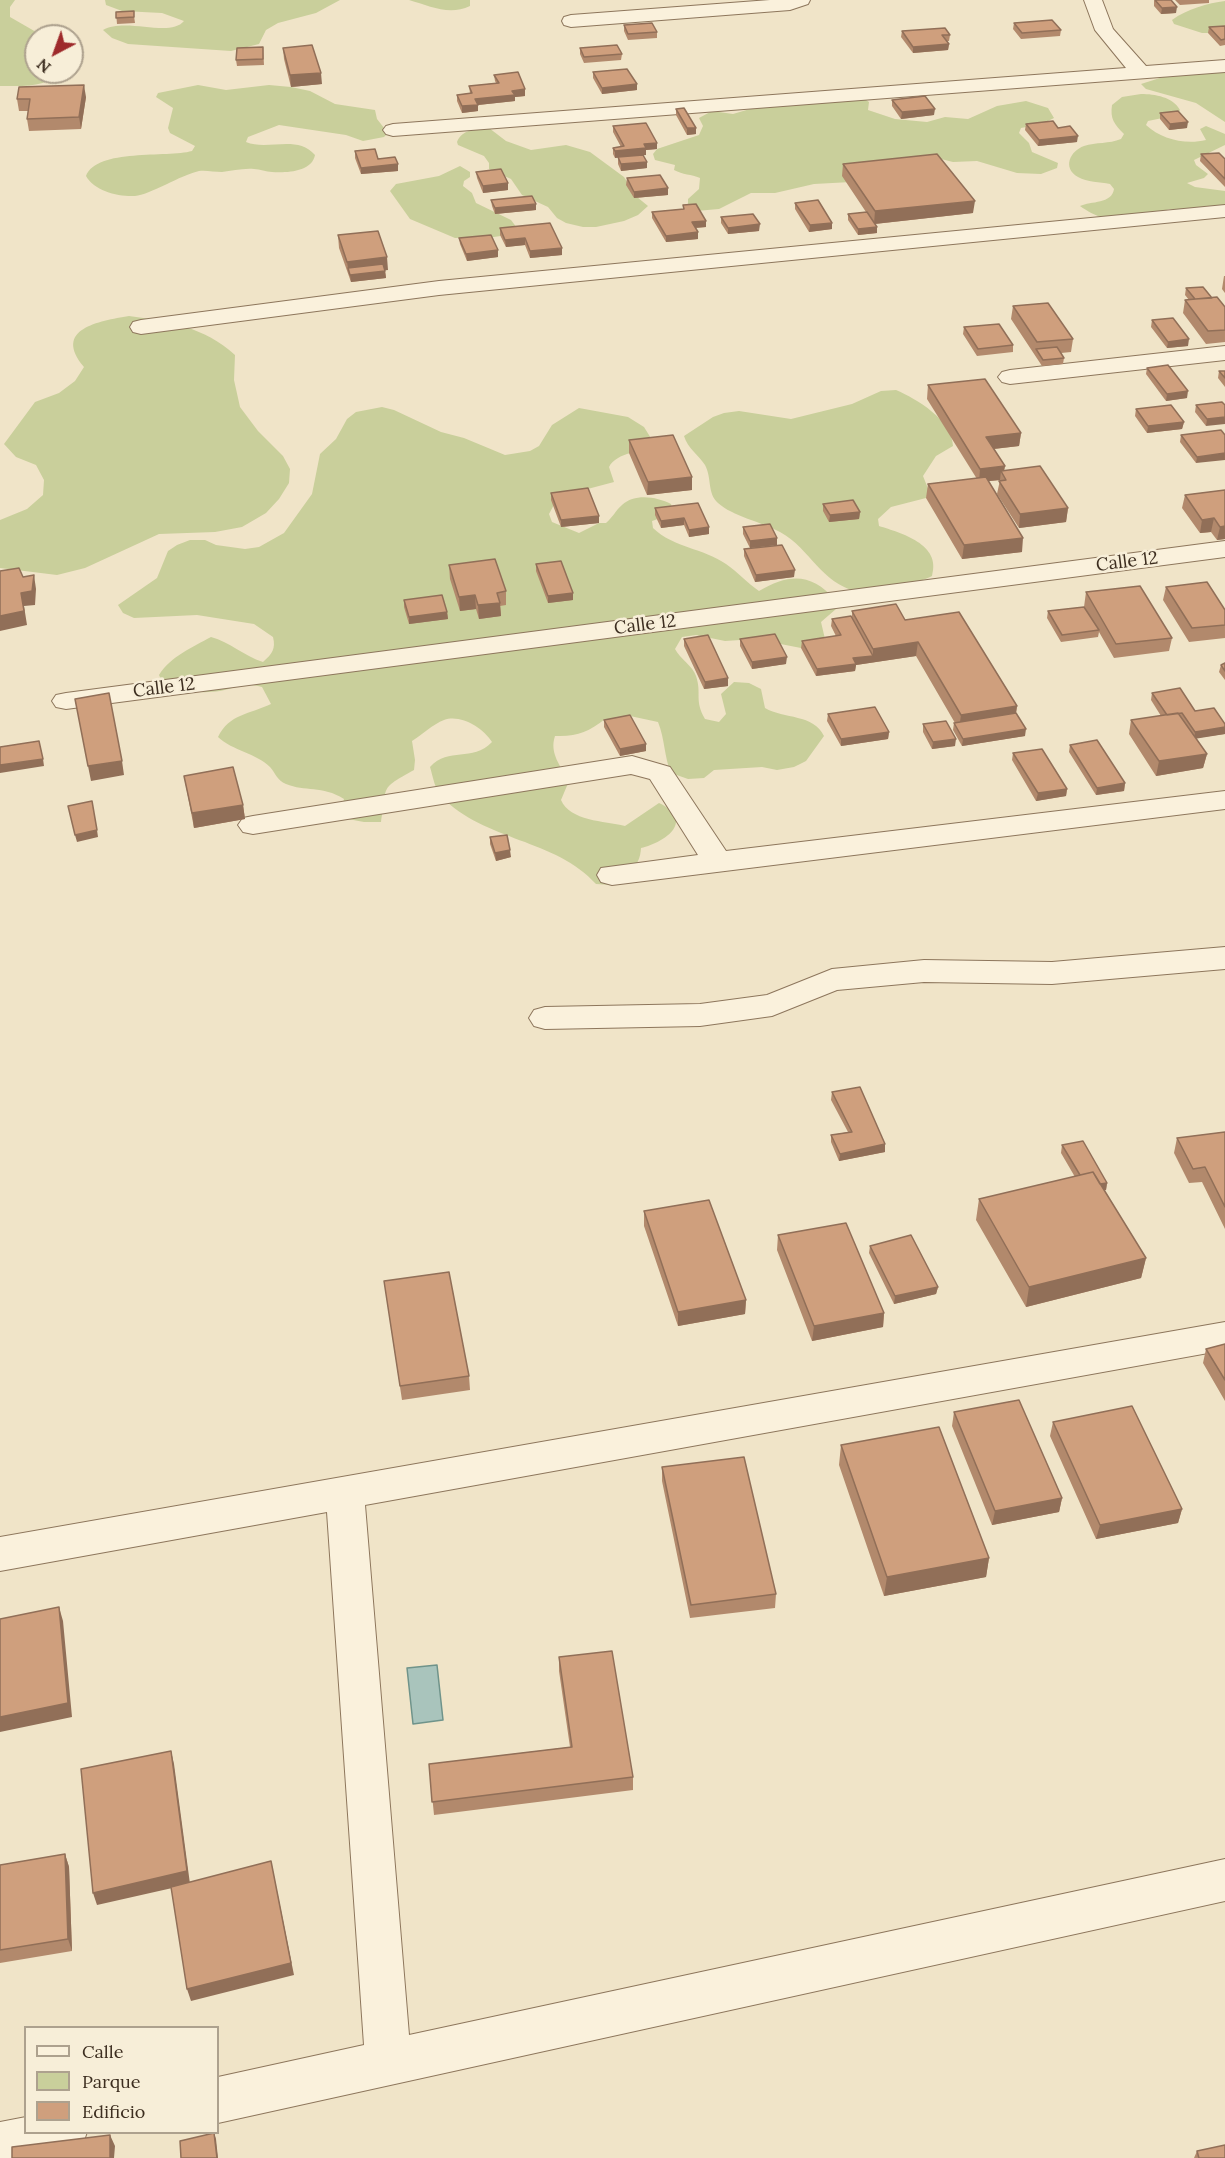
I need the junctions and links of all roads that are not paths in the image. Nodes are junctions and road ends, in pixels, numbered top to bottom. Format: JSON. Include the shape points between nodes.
{"nodes":[{"id":1,"x":801,"y":0,"type":"edge"},
{"id":2,"x":1093,"y":0,"type":"edge"},
{"id":3,"x":571,"y":21,"type":"dead end"},
{"id":4,"x":1225,"y":66,"type":"edge"},
{"id":5,"x":1142,"y":74,"type":"junction"},
{"id":6,"x":393,"y":130,"type":"dead end"},
{"id":7,"x":1225,"y":211,"type":"edge"},
{"id":8,"x":141,"y":327,"type":"dead end"},
{"id":9,"x":1225,"y":353,"type":"edge"},
{"id":10,"x":1010,"y":377,"type":"dead end"},
{"id":11,"x":1225,"y":549,"type":"edge"},
{"id":12,"x":66,"y":701,"type":"dead end"},
{"id":13,"x":1225,"y":800,"type":"edge"},
{"id":14,"x":253,"y":825,"type":"dead end"},
{"id":15,"x":718,"y":862,"type":"junction"},
{"id":16,"x":612,"y":875,"type":"dead end"},
{"id":17,"x":1225,"y":958,"type":"edge"},
{"id":18,"x":545,"y":1018,"type":"dead end"},
{"id":19,"x":1225,"y":1336,"type":"edge"},
{"id":20,"x":345,"y":1493,"type":"junction"},
{"id":21,"x":0,"y":1554,"type":"edge"},
{"id":22,"x":1225,"y":1880,"type":"edge"},
{"id":23,"x":388,"y":2063,"type":"junction"},
{"id":24,"x":219,"y":2100,"type":"edge"},
{"id":25,"x":59,"y":2134,"type":"edge"},
{"id":26,"x":0,"y":2146,"type":"edge"}],
"edges":[{"from":1,"to":3,"type":"street"},
{"from":2,"to":5,"type":"street","via":[[1104,30]]},
{"from":4,"to":5,"type":"street"},
{"from":5,"to":6,"type":"street"},
{"from":7,"to":8,"type":"street","via":[[440,288]]},
{"from":9,"to":10,"type":"street"},
{"from":11,"to":12,"type":"street","name":"Calle 12"},
{"from":13,"to":15,"type":"street"},
{"from":14,"to":15,"type":"street","via":[[632,765],[660,773]]},
{"from":15,"to":16,"type":"street"},
{"from":17,"to":18,"type":"street","via":[[1052,973],[924,971],[832,980],[772,1005],[700,1015]]},
{"from":19,"to":20,"type":"street"},
{"from":20,"to":21,"type":"street"},
{"from":20,"to":23,"type":"street"},
{"from":22,"to":23,"type":"street"},
{"from":23,"to":24,"type":"street"},
{"from":25,"to":26,"type":"street"}]}
